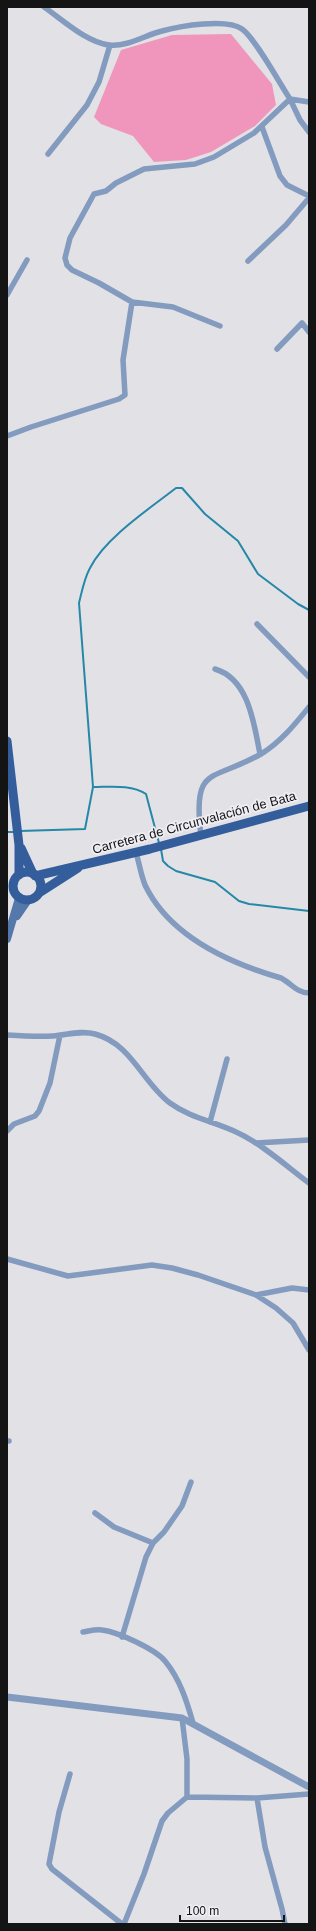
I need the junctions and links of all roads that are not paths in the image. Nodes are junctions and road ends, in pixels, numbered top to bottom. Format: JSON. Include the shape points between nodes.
{"nodes":[{"id":1,"x":44,"y":7,"type":"edge"},
{"id":2,"x":110,"y":45,"type":"junction"},
{"id":3,"x":290,"y":99,"type":"junction"},
{"id":4,"x":309,"y":102,"type":"edge"},
{"id":5,"x":262,"y":127,"type":"junction"},
{"id":6,"x":309,"y":132,"type":"edge"},
{"id":7,"x":48,"y":154,"type":"dead end"},
{"id":8,"x":309,"y":197,"type":"edge"},
{"id":9,"x":27,"y":260,"type":"dead end"},
{"id":10,"x":248,"y":261,"type":"dead end"},
{"id":11,"x":7,"y":295,"type":"edge"},
{"id":12,"x":132,"y":302,"type":"junction"},
{"id":13,"x":220,"y":326,"type":"dead end"},
{"id":14,"x":309,"y":332,"type":"edge"},
{"id":15,"x":277,"y":349,"type":"dead end"},
{"id":16,"x":7,"y":436,"type":"edge"},
{"id":17,"x":257,"y":624,"type":"dead end"},
{"id":18,"x":215,"y":669,"type":"dead end"},
{"id":19,"x":309,"y":677,"type":"edge"},
{"id":20,"x":309,"y":707,"type":"edge"},
{"id":21,"x":7,"y":741,"type":"edge"},
{"id":22,"x":260,"y":754,"type":"junction"},
{"id":23,"x":309,"y":806,"type":"edge"},
{"id":24,"x":201,"y":836,"type":"junction"},
{"id":25,"x":19,"y":842,"type":"junction"},
{"id":26,"x":136,"y":852,"type":"junction"},
{"id":27,"x":85,"y":864,"type":"junction"},
{"id":28,"x":34,"y":875,"type":"junction"},
{"id":29,"x":14,"y":879,"type":"edge"},
{"id":30,"x":39,"y":893,"type":"junction"},
{"id":31,"x":18,"y":897,"type":"edge"},
{"id":32,"x":7,"y":939,"type":"edge"},
{"id":33,"x":309,"y":993,"type":"edge"},
{"id":34,"x":7,"y":1035,"type":"edge"},
{"id":35,"x":60,"y":1035,"type":"junction"},
{"id":36,"x":227,"y":1059,"type":"dead end"},
{"id":37,"x":210,"y":1122,"type":"junction"},
{"id":38,"x":7,"y":1131,"type":"edge"},
{"id":39,"x":309,"y":1140,"type":"edge"},
{"id":40,"x":256,"y":1143,"type":"junction"},
{"id":41,"x":309,"y":1183,"type":"edge"},
{"id":42,"x":7,"y":1258,"type":"edge"},
{"id":43,"x":309,"y":1290,"type":"edge"},
{"id":44,"x":256,"y":1295,"type":"junction"},
{"id":45,"x":309,"y":1350,"type":"edge"},
{"id":46,"x":191,"y":1482,"type":"dead end"},
{"id":47,"x":95,"y":1513,"type":"dead end"},
{"id":48,"x":153,"y":1543,"type":"junction"},
{"id":49,"x":84,"y":1632,"type":"dead end"},
{"id":50,"x":122,"y":1636,"type":"junction"},
{"id":51,"x":7,"y":1697,"type":"edge"},
{"id":52,"x":182,"y":1718,"type":"junction"},
{"id":53,"x":193,"y":1723,"type":"junction"},
{"id":54,"x":70,"y":1774,"type":"dead end"},
{"id":55,"x":309,"y":1787,"type":"edge"},
{"id":56,"x":309,"y":1794,"type":"edge"},
{"id":57,"x":187,"y":1797,"type":"junction"},
{"id":58,"x":257,"y":1798,"type":"junction"},
{"id":59,"x":123,"y":1924,"type":"edge"},
{"id":60,"x":285,"y":1924,"type":"edge"}],
"edges":[{"from":1,"to":2,"type":"street","via":[[85,35]]},
{"from":2,"to":3,"type":"street","via":[[191,26],[235,25],[247,34]]},
{"from":2,"to":7,"type":"street","via":[[99,82],[87,105]]},
{"from":3,"to":4,"type":"street"},
{"from":3,"to":5,"type":"street"},
{"from":3,"to":6,"type":"street"},
{"from":5,"to":8,"type":"street","via":[[280,176],[287,185]]},
{"from":5,"to":12,"type":"street","via":[[235,146],[205,161],[144,169],[106,191],[94,194],[70,238],[65,258],[67,265]]},
{"from":8,"to":10,"type":"street","via":[[286,225]]},
{"from":9,"to":11,"type":"street"},
{"from":12,"to":13,"type":"street","via":[[173,307]]},
{"from":12,"to":16,"type":"street","via":[[123,360],[125,395]]},
{"from":14,"to":15,"type":"street","via":[[302,323]]},
{"from":17,"to":19,"type":"street"},
{"from":18,"to":22,"type":"street","via":[[226,672],[243,692],[255,727]]},
{"from":20,"to":22,"type":"street","via":[[273,746]]},
{"from":21,"to":25,"type":"main road"},
{"from":22,"to":24,"type":"street","via":[[208,778],[198,800]]},
{"from":23,"to":24,"type":"main road","name":"Carretera de Circunvalación de Bata"},
{"from":24,"to":26,"type":"main road","name":"Carretera de Circunvalación de Bata"},
{"from":25,"to":28,"type":"main road"},
{"from":25,"to":29,"type":"main road"},
{"from":26,"to":27,"type":"main road","name":"Carretera de Circunvalación de Bata"},
{"from":26,"to":33,"type":"street","via":[[151,896],[172,922],[189,936],[224,958],[281,978],[297,990]]},
{"from":27,"to":28,"type":"main road","name":"Carretera de Circunvalación de Bata"},
{"from":27,"to":30,"type":"main road","name":"Carretera de Circunvalación de Bata"},
{"from":28,"to":29,"type":"main road","via":[[25,873]]},
{"from":28,"to":30,"type":"main road","via":[[40,882]]},
{"from":29,"to":31,"type":"main road","via":[[13,887]]},
{"from":30,"to":31,"type":"main road"},
{"from":31,"to":32,"type":"main road"},
{"from":34,"to":35,"type":"street"},
{"from":35,"to":37,"type":"street","via":[[94,1034],[112,1040],[138,1065],[152,1086],[170,1103]]},
{"from":35,"to":38,"type":"street","via":[[50,1083],[39,1111],[35,1116],[14,1124]]},
{"from":36,"to":37,"type":"street"},
{"from":37,"to":40,"type":"street"},
{"from":39,"to":40,"type":"street"},
{"from":40,"to":41,"type":"street"},
{"from":42,"to":44,"type":"street","via":[[68,1276],[152,1265],[204,1277]]},
{"from":43,"to":44,"type":"street","via":[[292,1288]]},
{"from":44,"to":45,"type":"street","via":[[293,1323]]},
{"from":46,"to":48,"type":"street","via":[[182,1506]]},
{"from":47,"to":48,"type":"street","via":[[114,1526]]},
{"from":48,"to":50,"type":"street","via":[[139,1576]]},
{"from":49,"to":50,"type":"street","via":[[103,1630]]},
{"from":50,"to":53,"type":"street","via":[[157,1654],[165,1661],[181,1688]]},
{"from":51,"to":52,"type":"street"},
{"from":52,"to":53,"type":"street"},
{"from":52,"to":57,"type":"street","via":[[187,1759]]},
{"from":53,"to":55,"type":"street"},
{"from":54,"to":59,"type":"street","via":[[59,1812],[49,1864]]},
{"from":56,"to":58,"type":"street"},
{"from":57,"to":58,"type":"street"},
{"from":57,"to":59,"type":"street","via":[[162,1821]]},
{"from":58,"to":60,"type":"street","via":[[265,1847]]}]}
